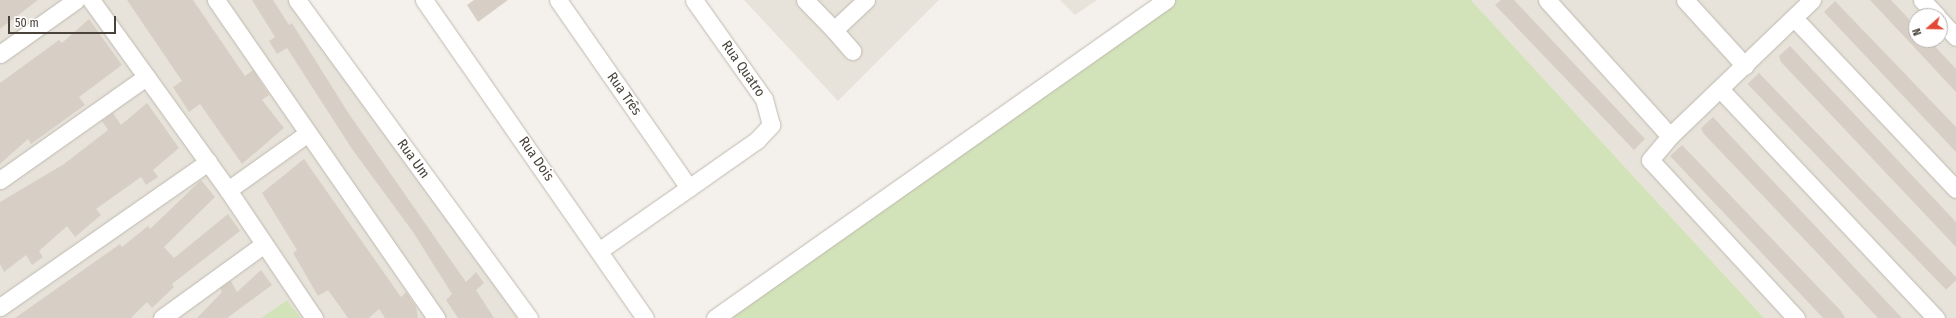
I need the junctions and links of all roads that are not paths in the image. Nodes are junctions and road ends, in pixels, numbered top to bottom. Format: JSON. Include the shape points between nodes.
{"nodes":[{"id":1,"x":76,"y":0,"type":"edge"},
{"id":2,"x":91,"y":0,"type":"edge"},
{"id":3,"x":216,"y":0,"type":"edge"},
{"id":4,"x":297,"y":0,"type":"edge"},
{"id":5,"x":424,"y":0,"type":"edge"},
{"id":6,"x":558,"y":0,"type":"edge"},
{"id":7,"x":694,"y":0,"type":"edge"},
{"id":8,"x":805,"y":0,"type":"edge"},
{"id":9,"x":866,"y":0,"type":"edge"},
{"id":10,"x":1166,"y":0,"type":"edge"},
{"id":11,"x":1547,"y":0,"type":"edge"},
{"id":12,"x":1685,"y":0,"type":"edge"},
{"id":13,"x":1812,"y":0,"type":"edge"},
{"id":14,"x":1922,"y":0,"type":"edge"},
{"id":15,"x":1930,"y":8,"type":"edge"},
{"id":16,"x":1795,"y":19,"type":"junction"},
{"id":17,"x":1948,"y":28,"type":"edge"},
{"id":18,"x":834,"y":30,"type":"junction"},
{"id":19,"x":1956,"y":37,"type":"edge"},
{"id":20,"x":852,"y":51,"type":"dead end"},
{"id":21,"x":0,"y":54,"type":"edge"},
{"id":22,"x":1745,"y":66,"type":"junction"},
{"id":23,"x":146,"y":77,"type":"junction"},
{"id":24,"x":1720,"y":89,"type":"junction"},
{"id":25,"x":308,"y":133,"type":"junction"},
{"id":26,"x":1670,"y":136,"type":"junction"},
{"id":27,"x":208,"y":162,"type":"junction"},
{"id":28,"x":0,"y":180,"type":"edge"},
{"id":29,"x":689,"y":188,"type":"junction"},
{"id":30,"x":1956,"y":189,"type":"edge"},
{"id":31,"x":228,"y":190,"type":"junction"},
{"id":32,"x":263,"y":245,"type":"junction"},
{"id":33,"x":600,"y":250,"type":"junction"},
{"id":34,"x":0,"y":307,"type":"edge"},
{"id":35,"x":162,"y":318,"type":"edge"},
{"id":36,"x":314,"y":318,"type":"edge"},
{"id":37,"x":436,"y":318,"type":"edge"},
{"id":38,"x":529,"y":318,"type":"edge"},
{"id":39,"x":645,"y":318,"type":"edge"},
{"id":40,"x":715,"y":318,"type":"edge"},
{"id":41,"x":1796,"y":318,"type":"edge"},
{"id":42,"x":1936,"y":318,"type":"edge"}],
"edges":[{"from":1,"to":21,"type":"street"},
{"from":2,"to":23,"type":"street"},
{"from":3,"to":25,"type":"street"},
{"from":4,"to":38,"type":"street","name":"Rua Um"},
{"from":5,"to":33,"type":"street","name":"Rua Dois"},
{"from":6,"to":29,"type":"street","name":"Rua Três"},
{"from":7,"to":29,"type":"street","name":"Rua Quatro","via":[[768,108],[771,125],[757,140]]},
{"from":8,"to":18,"type":"street"},
{"from":9,"to":18,"type":"street"},
{"from":10,"to":40,"type":"street"},
{"from":11,"to":26,"type":"street"},
{"from":12,"to":22,"type":"street"},
{"from":13,"to":16,"type":"street"},
{"from":14,"to":15,"type":"street"},
{"from":16,"to":22,"type":"street"},
{"from":16,"to":30,"type":"street"},
{"from":17,"to":19,"type":"street"},
{"from":18,"to":20,"type":"street"},
{"from":22,"to":24,"type":"street"},
{"from":23,"to":27,"type":"street"},
{"from":23,"to":28,"type":"street"},
{"from":24,"to":26,"type":"street"},
{"from":24,"to":42,"type":"street"},
{"from":25,"to":31,"type":"street"},
{"from":25,"to":37,"type":"street"},
{"from":26,"to":41,"type":"street","via":[[1650,160]]},
{"from":27,"to":31,"type":"street"},
{"from":27,"to":34,"type":"street"},
{"from":29,"to":33,"type":"street"},
{"from":31,"to":32,"type":"street"},
{"from":32,"to":35,"type":"street"},
{"from":32,"to":36,"type":"street"},
{"from":33,"to":39,"type":"street","name":"Rua Dois"}]}
